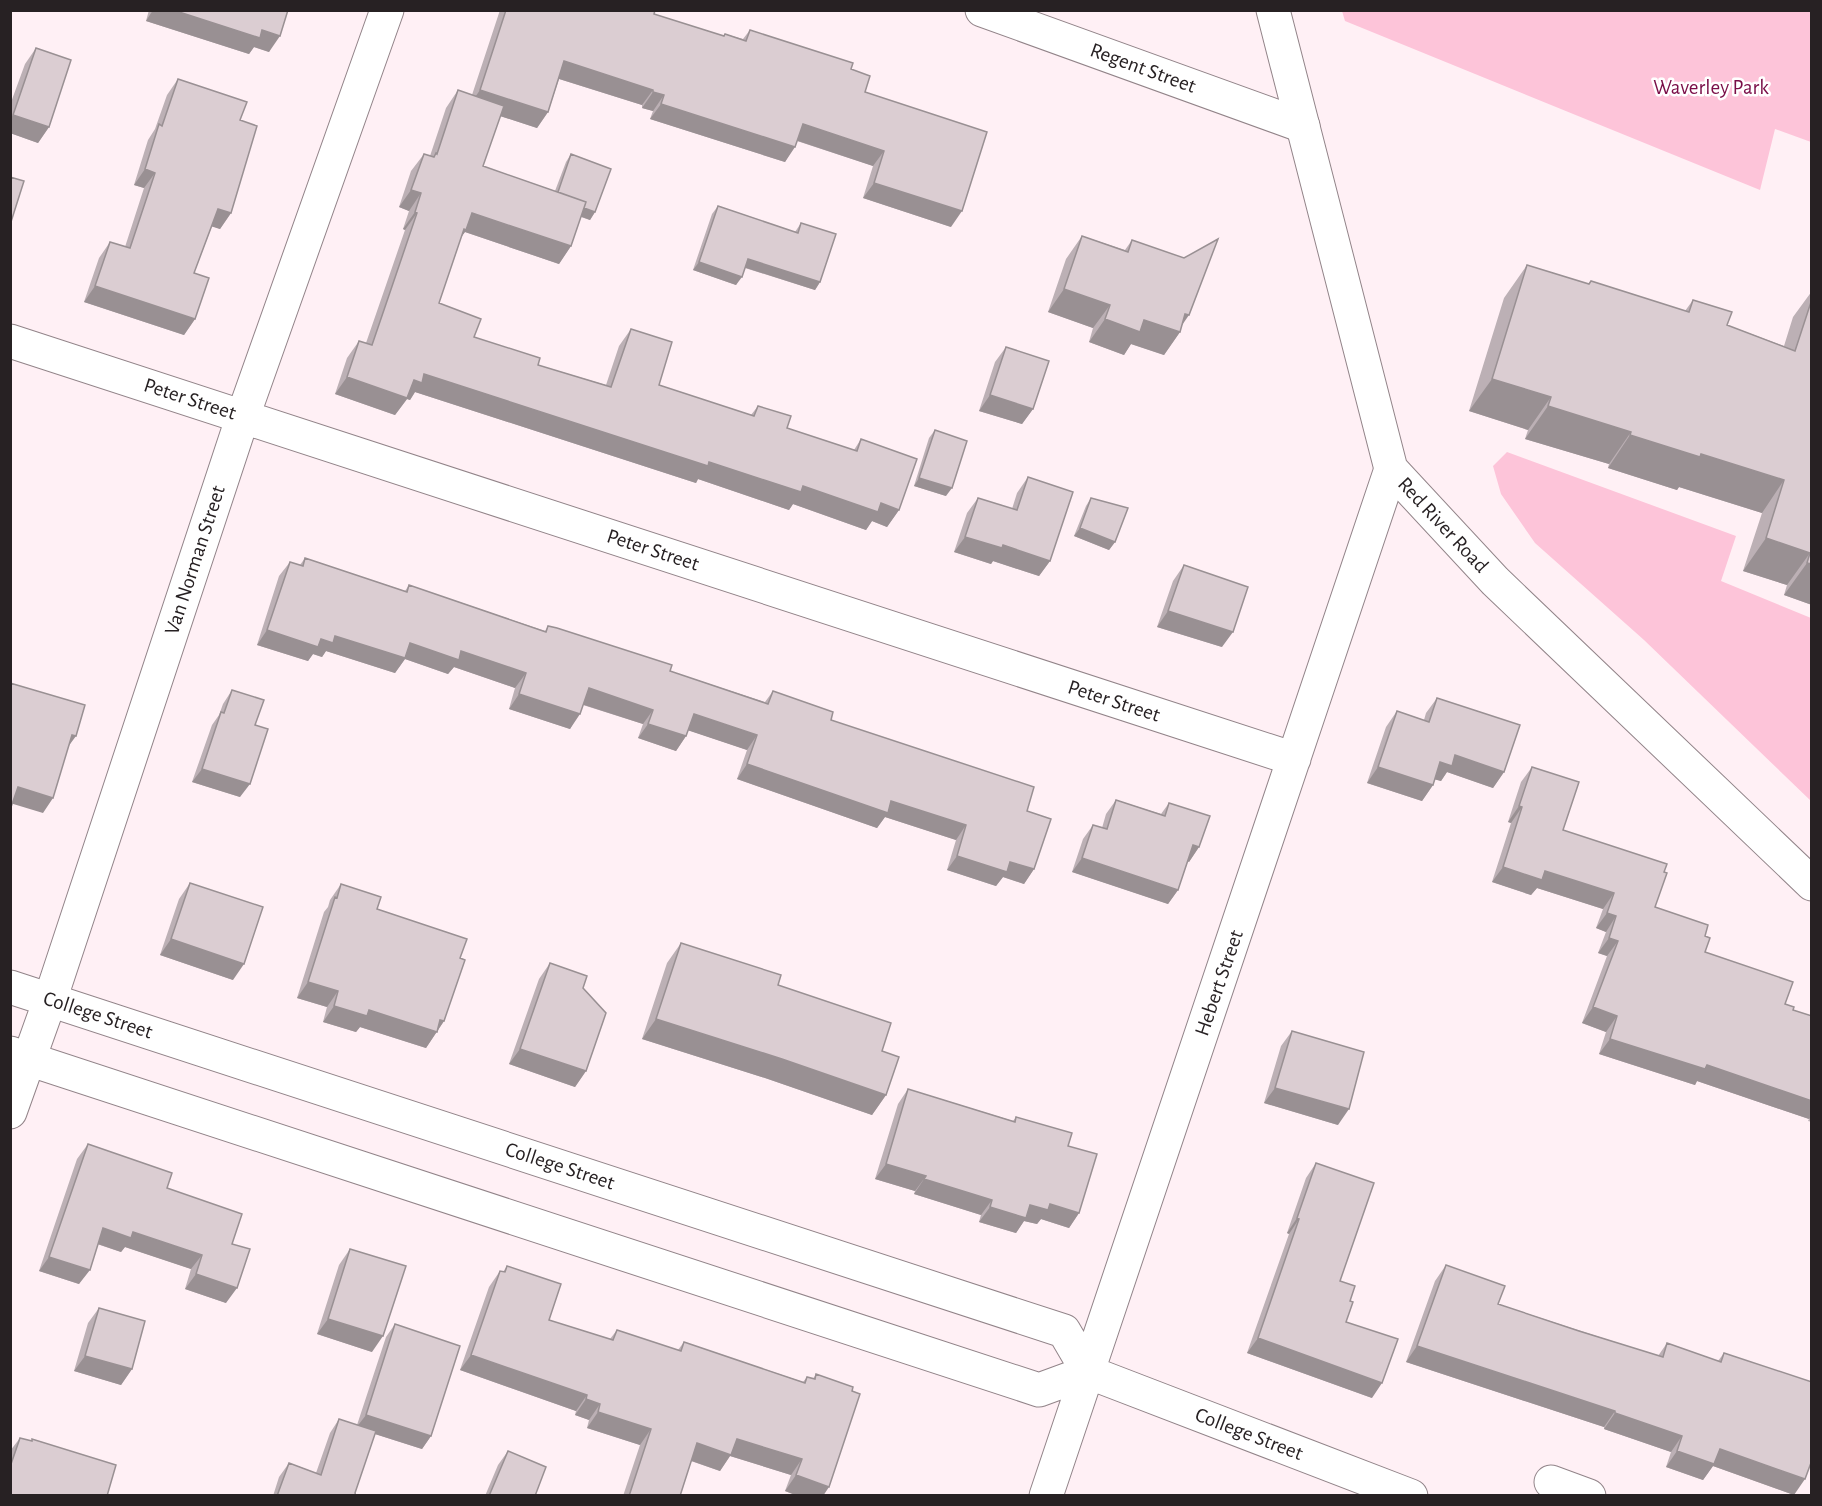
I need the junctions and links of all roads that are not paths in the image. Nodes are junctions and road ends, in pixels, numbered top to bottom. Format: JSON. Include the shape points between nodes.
{"nodes":[{"id":1,"x":387,"y":10,"type":"edge"},
{"id":2,"x":982,"y":10,"type":"edge"},
{"id":3,"x":1273,"y":10,"type":"edge"},
{"id":4,"x":1303,"y":126,"type":"junction"},
{"id":5,"x":10,"y":341,"type":"edge"},
{"id":6,"x":243,"y":416,"type":"junction"},
{"id":7,"x":1391,"y":469,"type":"junction"},
{"id":8,"x":1294,"y":759,"type":"junction"},
{"id":9,"x":1812,"y":884,"type":"edge"},
{"id":10,"x":10,"y":987,"type":"edge"},
{"id":11,"x":50,"y":1000,"type":"junction"},
{"id":12,"x":20,"y":1057,"type":"edge"},
{"id":13,"x":10,"y":1112,"type":"edge"},
{"id":14,"x":1088,"y":1372,"type":"junction"},
{"id":15,"x":1551,"y":1482,"type":"dead end"},
{"id":16,"x":1046,"y":1496,"type":"edge"},
{"id":17,"x":1411,"y":1496,"type":"edge"},
{"id":18,"x":1589,"y":1496,"type":"edge"}],
"edges":[{"from":1,"to":6,"type":"street","name":"Van Norman Street"},
{"from":2,"to":4,"type":"street","name":"Regent Street"},
{"from":3,"to":4,"type":"street","name":"Red River Road"},
{"from":4,"to":7,"type":"street","name":"Red River Road"},
{"from":5,"to":6,"type":"street","name":"Peter Street"},
{"from":6,"to":8,"type":"street","name":"Peter Street"},
{"from":6,"to":11,"type":"street","name":"Van Norman Street"},
{"from":7,"to":8,"type":"street","name":"Hebert Street"},
{"from":7,"to":9,"type":"street","name":"Red River Road","via":[[1495,581]]},
{"from":8,"to":14,"type":"street","name":"Hebert Street"},
{"from":10,"to":11,"type":"street","name":"College Street"},
{"from":11,"to":12,"type":"street","name":"Van Norman Street"},
{"from":11,"to":14,"type":"street","name":"College Street","via":[[1064,1330]]},
{"from":12,"to":13,"type":"street","name":"Van Norman Street"},
{"from":12,"to":14,"type":"street","via":[[1039,1390]]},
{"from":14,"to":16,"type":"street","name":"Hebert Street"},
{"from":14,"to":17,"type":"street","name":"College Street"},
{"from":15,"to":18,"type":"street"}]}
